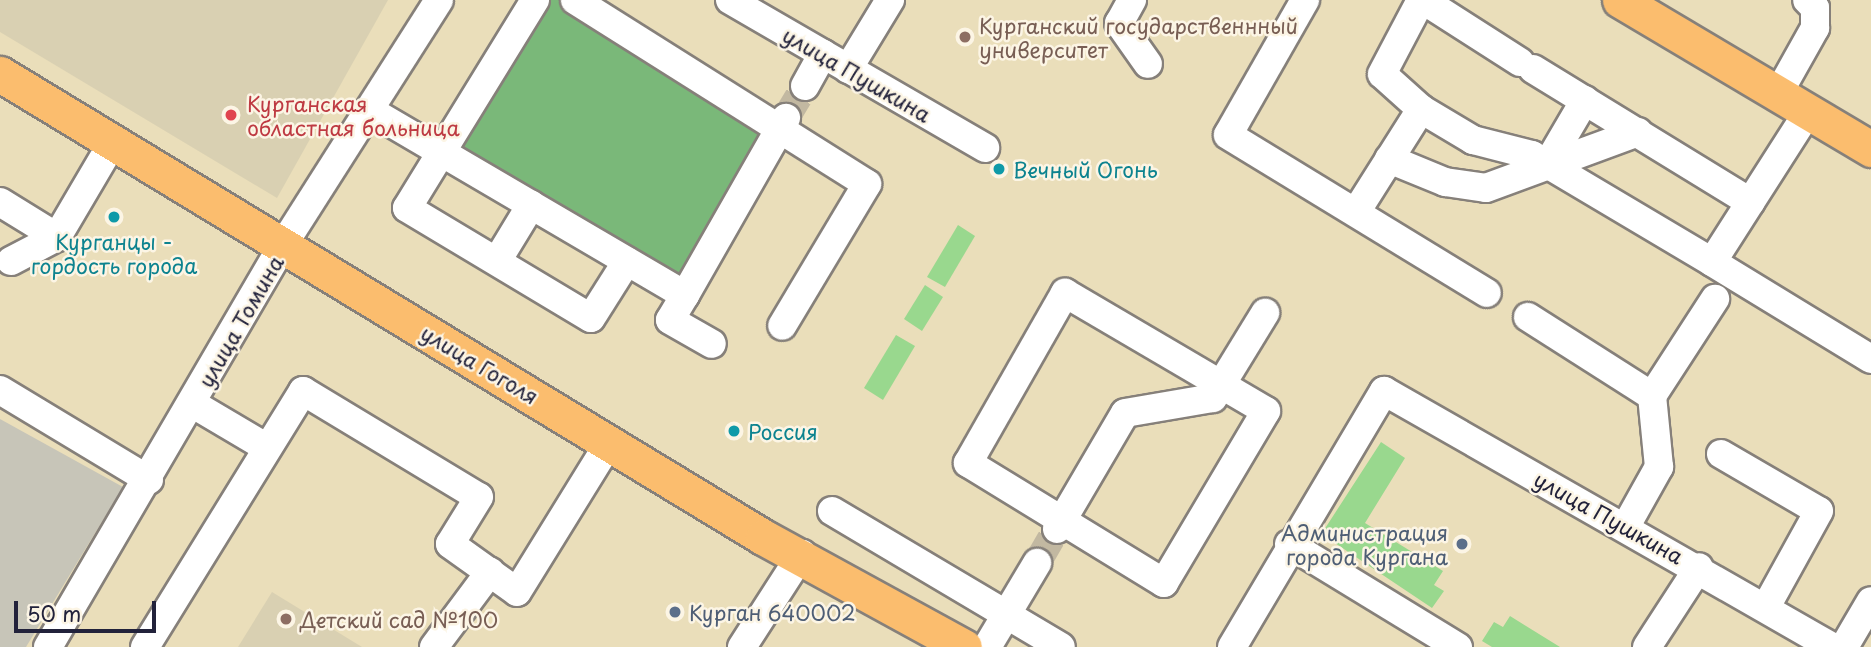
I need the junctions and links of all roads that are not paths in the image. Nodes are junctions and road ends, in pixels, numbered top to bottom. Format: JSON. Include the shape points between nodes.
{"nodes":[{"id":1,"x":439,"y":0,"type":"edge"},
{"id":2,"x":535,"y":0,"type":"edge"},
{"id":3,"x":575,"y":0,"type":"edge"},
{"id":4,"x":730,"y":0,"type":"edge"},
{"id":5,"x":890,"y":0,"type":"edge"},
{"id":6,"x":1132,"y":0,"type":"edge"},
{"id":7,"x":1305,"y":0,"type":"edge"},
{"id":8,"x":1422,"y":0,"type":"edge"},
{"id":9,"x":1620,"y":0,"type":"edge"},
{"id":10,"x":1807,"y":0,"type":"edge"},
{"id":11,"x":823,"y":54,"type":"junction"},
{"id":12,"x":1148,"y":64,"type":"dead end"},
{"id":13,"x":848,"y":69,"type":"junction"},
{"id":14,"x":0,"y":74,"type":"edge"},
{"id":15,"x":805,"y":86,"type":"tunnel mouth"},
{"id":16,"x":1585,"y":100,"type":"junction"},
{"id":17,"x":1793,"y":103,"type":"junction"},
{"id":18,"x":1421,"y":109,"type":"junction"},
{"id":19,"x":371,"y":111,"type":"junction"},
{"id":20,"x":783,"y":123,"type":"junction"},
{"id":21,"x":1639,"y":132,"type":"junction"},
{"id":22,"x":113,"y":142,"type":"junction"},
{"id":23,"x":985,"y":148,"type":"dead end"},
{"id":24,"x":1871,"y":149,"type":"edge"},
{"id":25,"x":440,"y":152,"type":"junction"},
{"id":26,"x":1389,"y":159,"type":"junction"},
{"id":27,"x":1548,"y":163,"type":"junction"},
{"id":28,"x":0,"y":202,"type":"edge"},
{"id":29,"x":1750,"y":202,"type":"junction"},
{"id":30,"x":531,"y":205,"type":"junction"},
{"id":31,"x":1356,"y":212,"type":"junction"},
{"id":32,"x":57,"y":237,"type":"junction"},
{"id":33,"x":283,"y":245,"type":"junction"},
{"id":34,"x":10,"y":261,"type":"dead end"},
{"id":35,"x":496,"y":261,"type":"junction"},
{"id":36,"x":627,"y":261,"type":"junction"},
{"id":37,"x":1712,"y":262,"type":"junction"},
{"id":38,"x":1487,"y":293,"type":"dead end"},
{"id":39,"x":685,"y":295,"type":"junction"},
{"id":40,"x":1715,"y":299,"type":"dead end"},
{"id":41,"x":1265,"y":313,"type":"dead end"},
{"id":42,"x":1528,"y":317,"type":"dead end"},
{"id":43,"x":782,"y":326,"type":"dead end"},
{"id":44,"x":712,"y":344,"type":"dead end"},
{"id":45,"x":1871,"y":359,"type":"edge"},
{"id":46,"x":1222,"y":382,"type":"junction"},
{"id":47,"x":0,"y":390,"type":"edge"},
{"id":48,"x":1653,"y":396,"type":"junction"},
{"id":49,"x":193,"y":404,"type":"junction"},
{"id":50,"x":609,"y":443,"type":"junction"},
{"id":51,"x":264,"y":446,"type":"junction"},
{"id":52,"x":1721,"y":454,"type":"dead end"},
{"id":53,"x":149,"y":480,"type":"junction"},
{"id":54,"x":832,"y":511,"type":"dead end"},
{"id":55,"x":1060,"y":524,"type":"junction"},
{"id":56,"x":1626,"y":526,"type":"junction"},
{"id":57,"x":1289,"y":544,"type":"junction"},
{"id":58,"x":802,"y":554,"type":"junction"},
{"id":59,"x":1037,"y":563,"type":"tunnel mouth"},
{"id":60,"x":1699,"y":567,"type":"junction"},
{"id":61,"x":489,"y":572,"type":"junction"},
{"id":62,"x":1871,"y":601,"type":"edge"},
{"id":63,"x":1766,"y":607,"type":"junction"},
{"id":64,"x":1007,"y":613,"type":"junction"},
{"id":65,"x":149,"y":646,"type":"edge"},
{"id":66,"x":48,"y":647,"type":"edge"},
{"id":67,"x":435,"y":647,"type":"edge"},
{"id":68,"x":742,"y":647,"type":"edge"},
{"id":69,"x":964,"y":647,"type":"edge"},
{"id":70,"x":987,"y":647,"type":"edge"},
{"id":71,"x":1062,"y":647,"type":"edge"},
{"id":72,"x":1231,"y":647,"type":"edge"},
{"id":73,"x":1458,"y":647,"type":"edge"},
{"id":74,"x":1647,"y":647,"type":"edge"},
{"id":75,"x":1832,"y":647,"type":"edge"},
{"id":76,"x":1844,"y":647,"type":"edge"}],
"edges":[{"from":1,"to":19,"type":"street","name":"улица Томина"},
{"from":2,"to":25,"type":"street"},
{"from":3,"to":20,"type":"street"},
{"from":4,"to":11,"type":"street","name":"улица Пушкина"},
{"from":5,"to":13,"type":"street"},
{"from":6,"to":12,"type":"street","via":[[1119,23]]},
{"from":7,"to":31,"type":"street","via":[[1228,135]]},
{"from":8,"to":16,"type":"street"},
{"from":8,"to":18,"type":"street","via":[[1382,74]]},
{"from":9,"to":17,"type":"main road"},
{"from":10,"to":17,"type":"street","via":[[1815,8],[1815,28]]},
{"from":11,"to":13,"type":"street","name":"улица Пушкина"},
{"from":11,"to":15,"type":"street"},
{"from":13,"to":23,"type":"street","name":"улица Пушкина"},
{"from":14,"to":22,"type":"main road","name":"улица Гоголя"},
{"from":16,"to":21,"type":"street"},
{"from":16,"to":27,"type":"street"},
{"from":17,"to":24,"type":"main road"},
{"from":17,"to":29,"type":"street"},
{"from":18,"to":26,"type":"street"},
{"from":18,"to":27,"type":"street","via":[[1474,140]]},
{"from":19,"to":25,"type":"street"},
{"from":19,"to":33,"type":"street","name":"улица Томина"},
{"from":20,"to":39,"type":"street"},
{"from":20,"to":43,"type":"street","via":[[867,184]]},
{"from":21,"to":27,"type":"street"},
{"from":21,"to":29,"type":"street"},
{"from":22,"to":32,"type":"street"},
{"from":22,"to":33,"type":"main road","name":"улица Гоголя"},
{"from":25,"to":30,"type":"street"},
{"from":25,"to":35,"type":"street","via":[[407,208]]},
{"from":26,"to":27,"type":"street","via":[[1446,182],[1486,188]]},
{"from":26,"to":31,"type":"street"},
{"from":27,"to":37,"type":"street"},
{"from":28,"to":32,"type":"street"},
{"from":29,"to":37,"type":"street"},
{"from":30,"to":35,"type":"street"},
{"from":30,"to":36,"type":"street"},
{"from":31,"to":38,"type":"street"},
{"from":32,"to":34,"type":"street"},
{"from":33,"to":49,"type":"street","name":"улица Томина"},
{"from":33,"to":50,"type":"main road","name":"улица Гоголя"},
{"from":35,"to":36,"type":"street","via":[[591,318]]},
{"from":36,"to":39,"type":"street"},
{"from":37,"to":45,"type":"street"},
{"from":39,"to":44,"type":"street","via":[[670,320]]},
{"from":40,"to":48,"type":"street"},
{"from":41,"to":46,"type":"street"},
{"from":42,"to":48,"type":"street"},
{"from":46,"to":55,"type":"street","via":[[1213,398],[1125,413]]},
{"from":46,"to":55,"type":"street","via":[[1266,411],[1164,583]]},
{"from":46,"to":55,"type":"street","via":[[1065,293],[968,463]]},
{"from":47,"to":53,"type":"street"},
{"from":48,"to":56,"type":"street","via":[[1659,467]]},
{"from":49,"to":51,"type":"street"},
{"from":49,"to":53,"type":"street","name":"улица Томина"},
{"from":50,"to":58,"type":"main road","name":"улица Гоголя"},
{"from":50,"to":61,"type":"street","via":[[517,592]]},
{"from":51,"to":61,"type":"street","via":[[303,391],[478,497],[450,544]]},
{"from":51,"to":65,"type":"street"},
{"from":52,"to":63,"type":"street","via":[[1819,511]]},
{"from":53,"to":66,"type":"street","name":"улица Томина"},
{"from":54,"to":64,"type":"street"},
{"from":56,"to":57,"type":"street","name":"улица Пушкина","via":[[1384,391]]},
{"from":56,"to":60,"type":"street","name":"улица Пушкина"},
{"from":57,"to":72,"type":"street"},
{"from":57,"to":73,"type":"street"},
{"from":58,"to":68,"type":"street"},
{"from":58,"to":69,"type":"main road","name":"улица Гоголя"},
{"from":59,"to":64,"type":"street"},
{"from":60,"to":63,"type":"street","name":"улица Пушкина"},
{"from":60,"to":74,"type":"street"},
{"from":61,"to":67,"type":"street"},
{"from":62,"to":76,"type":"street"},
{"from":63,"to":75,"type":"street","name":"улица Пушкина"},
{"from":64,"to":70,"type":"street"},
{"from":64,"to":71,"type":"street"}]}
